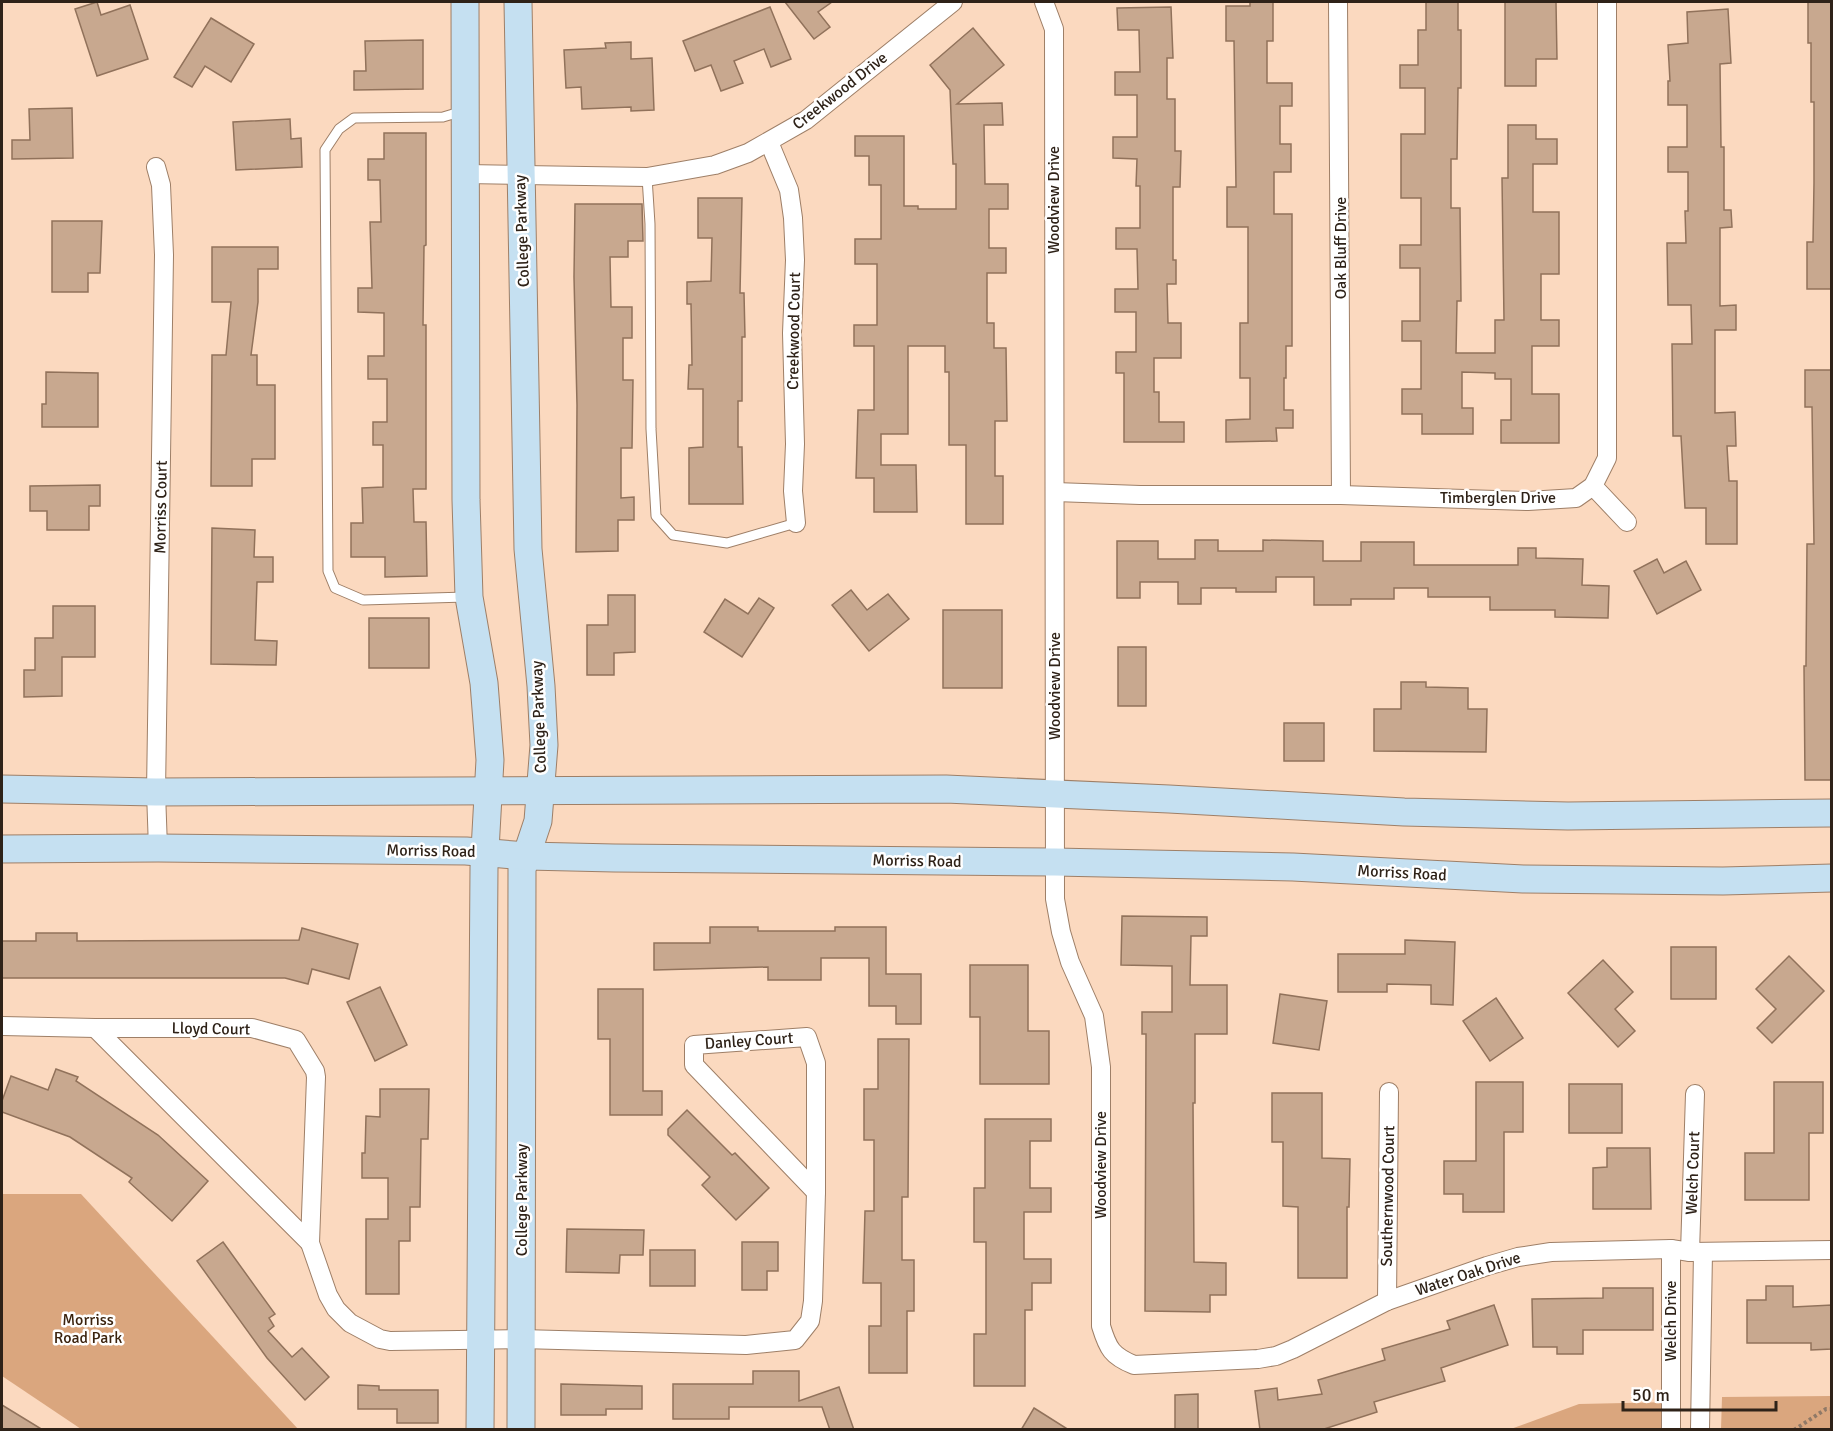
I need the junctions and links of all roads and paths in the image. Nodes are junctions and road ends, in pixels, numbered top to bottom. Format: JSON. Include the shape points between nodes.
{"nodes":[{"id":1,"x":465,"y":2,"type":"edge"},
{"id":2,"x":518,"y":2,"type":"edge"},
{"id":3,"x":953,"y":2,"type":"edge"},
{"id":4,"x":1044,"y":2,"type":"edge"},
{"id":5,"x":1338,"y":2,"type":"edge"},
{"id":6,"x":1607,"y":2,"type":"edge"},
{"id":7,"x":466,"y":110,"type":"junction"},
{"id":8,"x":769,"y":142,"type":"junction"},
{"id":9,"x":156,"y":167,"type":"dead end"},
{"id":10,"x":466,"y":174,"type":"junction"},
{"id":11,"x":521,"y":174,"type":"junction"},
{"id":12,"x":647,"y":177,"type":"junction"},
{"id":13,"x":1593,"y":486,"type":"junction"},
{"id":14,"x":1055,"y":492,"type":"junction"},
{"id":15,"x":1341,"y":495,"type":"junction"},
{"id":16,"x":1627,"y":522,"type":"dead end"},
{"id":17,"x":796,"y":523,"type":"joint"},
{"id":18,"x":469,"y":597,"type":"junction"},
{"id":19,"x":2,"y":789,"type":"edge"},
{"id":20,"x":541,"y":789,"type":"junction"},
{"id":21,"x":489,"y":790,"type":"junction"},
{"id":22,"x":156,"y":792,"type":"junction"},
{"id":23,"x":1055,"y":793,"type":"junction"},
{"id":24,"x":1832,"y":813,"type":"edge"},
{"id":25,"x":158,"y":848,"type":"junction"},
{"id":26,"x":2,"y":849,"type":"edge"},
{"id":27,"x":485,"y":852,"type":"junction"},
{"id":28,"x":527,"y":856,"type":"junction"},
{"id":29,"x":1055,"y":862,"type":"junction"},
{"id":30,"x":1832,"y":878,"type":"edge"},
{"id":31,"x":2,"y":1026,"type":"edge"},
{"id":32,"x":95,"y":1028,"type":"junction"},
{"id":33,"x":1389,"y":1092,"type":"dead end"},
{"id":34,"x":1695,"y":1094,"type":"dead end"},
{"id":35,"x":816,"y":1192,"type":"junction"},
{"id":36,"x":309,"y":1243,"type":"junction"},
{"id":37,"x":1671,"y":1249,"type":"junction"},
{"id":38,"x":1832,"y":1250,"type":"edge"},
{"id":39,"x":1696,"y":1251,"type":"junction"},
{"id":40,"x":1387,"y":1301,"type":"junction"},
{"id":41,"x":521,"y":1339,"type":"junction"},
{"id":42,"x":480,"y":1341,"type":"junction"},
{"id":43,"x":1119,"y":1359,"type":"joint"},
{"id":44,"x":1832,"y":1409,"type":"edge"},
{"id":45,"x":480,"y":1430,"type":"edge"},
{"id":46,"x":521,"y":1430,"type":"edge"},
{"id":47,"x":1671,"y":1430,"type":"edge"},
{"id":48,"x":1700,"y":1430,"type":"edge"},
{"id":49,"x":1794,"y":1430,"type":"edge"}],
"edges":[{"from":1,"to":7,"type":"main road"},
{"from":2,"to":11,"type":"main road","name":"College Parkway"},
{"from":3,"to":8,"type":"street","name":"Creekwood Drive","via":[[806,120]]},
{"from":4,"to":14,"type":"street","name":"Woodview Drive","via":[[1054,29]]},
{"from":5,"to":15,"type":"street","name":"Oak Bluff Drive"},
{"from":6,"to":13,"type":"street","via":[[1607,458]]},
{"from":7,"to":10,"type":"main road"},
{"from":7,"to":18,"type":"lane","via":[[443,117],[354,118],[339,129],[325,150],[327,559],[335,588],[363,600]]},
{"from":8,"to":12,"type":"street","name":"Creekwood Drive","via":[[715,165]]},
{"from":8,"to":17,"type":"street","name":"Creekwood Court","via":[[789,190],[793,218]]},
{"from":9,"to":22,"type":"street","name":"Morriss Court","via":[[161,185],[165,255]]},
{"from":10,"to":11,"type":"street","name":"Creekwood Drive"},
{"from":10,"to":18,"type":"main road"},
{"from":11,"to":12,"type":"street","name":"Creekwood Drive"},
{"from":11,"to":20,"type":"main road","name":"College Parkway","via":[[528,549],[544,746]]},
{"from":12,"to":17,"type":"lane","via":[[656,516],[674,535],[727,543]]},
{"from":13,"to":15,"type":"street","name":"Timberglen Drive","via":[[1576,498],[1528,501]]},
{"from":13,"to":16,"type":"street"},
{"from":14,"to":15,"type":"street","name":"Timberglen Drive"},
{"from":14,"to":23,"type":"street","name":"Woodview Drive"},
{"from":18,"to":21,"type":"main road","via":[[484,683],[490,746]]},
{"from":19,"to":22,"type":"main road"},
{"from":20,"to":21,"type":"main road"},
{"from":20,"to":23,"type":"main road","via":[[946,789]]},
{"from":20,"to":28,"type":"main road","name":"College Parkway","via":[[538,821]]},
{"from":21,"to":22,"type":"main road"},
{"from":21,"to":27,"type":"main road"},
{"from":22,"to":25,"type":"street","name":"Morriss Court"},
{"from":23,"to":24,"type":"main road","via":[[1509,815]]},
{"from":23,"to":29,"type":"street","name":"Woodview Drive"},
{"from":25,"to":26,"type":"main road","name":"Morriss Road"},
{"from":25,"to":27,"type":"main road","name":"Morriss Road"},
{"from":27,"to":28,"type":"main road","name":"Morriss Road"},
{"from":27,"to":42,"type":"main road"},
{"from":28,"to":29,"type":"main road","name":"Morriss Road"},
{"from":28,"to":41,"type":"main road","name":"College Parkway","via":[[522,869]]},
{"from":29,"to":30,"type":"main road","name":"Morriss Road","via":[[1293,867],[1523,879]]},
{"from":29,"to":43,"type":"street","name":"Woodview Drive","via":[[1060,932],[1094,1016],[1099,1039],[1101,1326],[1107,1346]]},
{"from":31,"to":32,"type":"street","name":"Lloyd Court"},
{"from":32,"to":36,"type":"street","name":"Lloyd Court"},
{"from":32,"to":36,"type":"street","name":"Lloyd Court","via":[[252,1028],[296,1040],[316,1077]]},
{"from":33,"to":40,"type":"street","name":"Southernwood Court"},
{"from":34,"to":39,"type":"street","name":"Welch Court"},
{"from":35,"to":35,"type":"street","name":"Danley Court","via":[[816,1063],[807,1037],[694,1045],[694,1065]]},
{"from":35,"to":41,"type":"street","name":"Danley Court","via":[[813,1300],[810,1321],[795,1340],[746,1345]]},
{"from":36,"to":42,"type":"street","name":"Lloyd Court","via":[[328,1294],[350,1323],[390,1341]]},
{"from":37,"to":39,"type":"street","name":"Water Oak Drive"},
{"from":37,"to":40,"type":"street","name":"Water Oak Drive","via":[[1551,1251],[1518,1257]]},
{"from":37,"to":47,"type":"street","name":"Welch Drive"},
{"from":38,"to":39,"type":"street","name":"Water Oak Drive"},
{"from":39,"to":48,"type":"street","name":"Welch Drive"},
{"from":40,"to":43,"type":"street","name":"Water Oak Drive","via":[[1276,1356],[1155,1365],[1134,1365]]},
{"from":41,"to":42,"type":"street","name":"Lloyd Court"},
{"from":41,"to":46,"type":"main road","name":"College Parkway"},
{"from":42,"to":45,"type":"main road"},
{"from":44,"to":49,"type":"path"}]}
